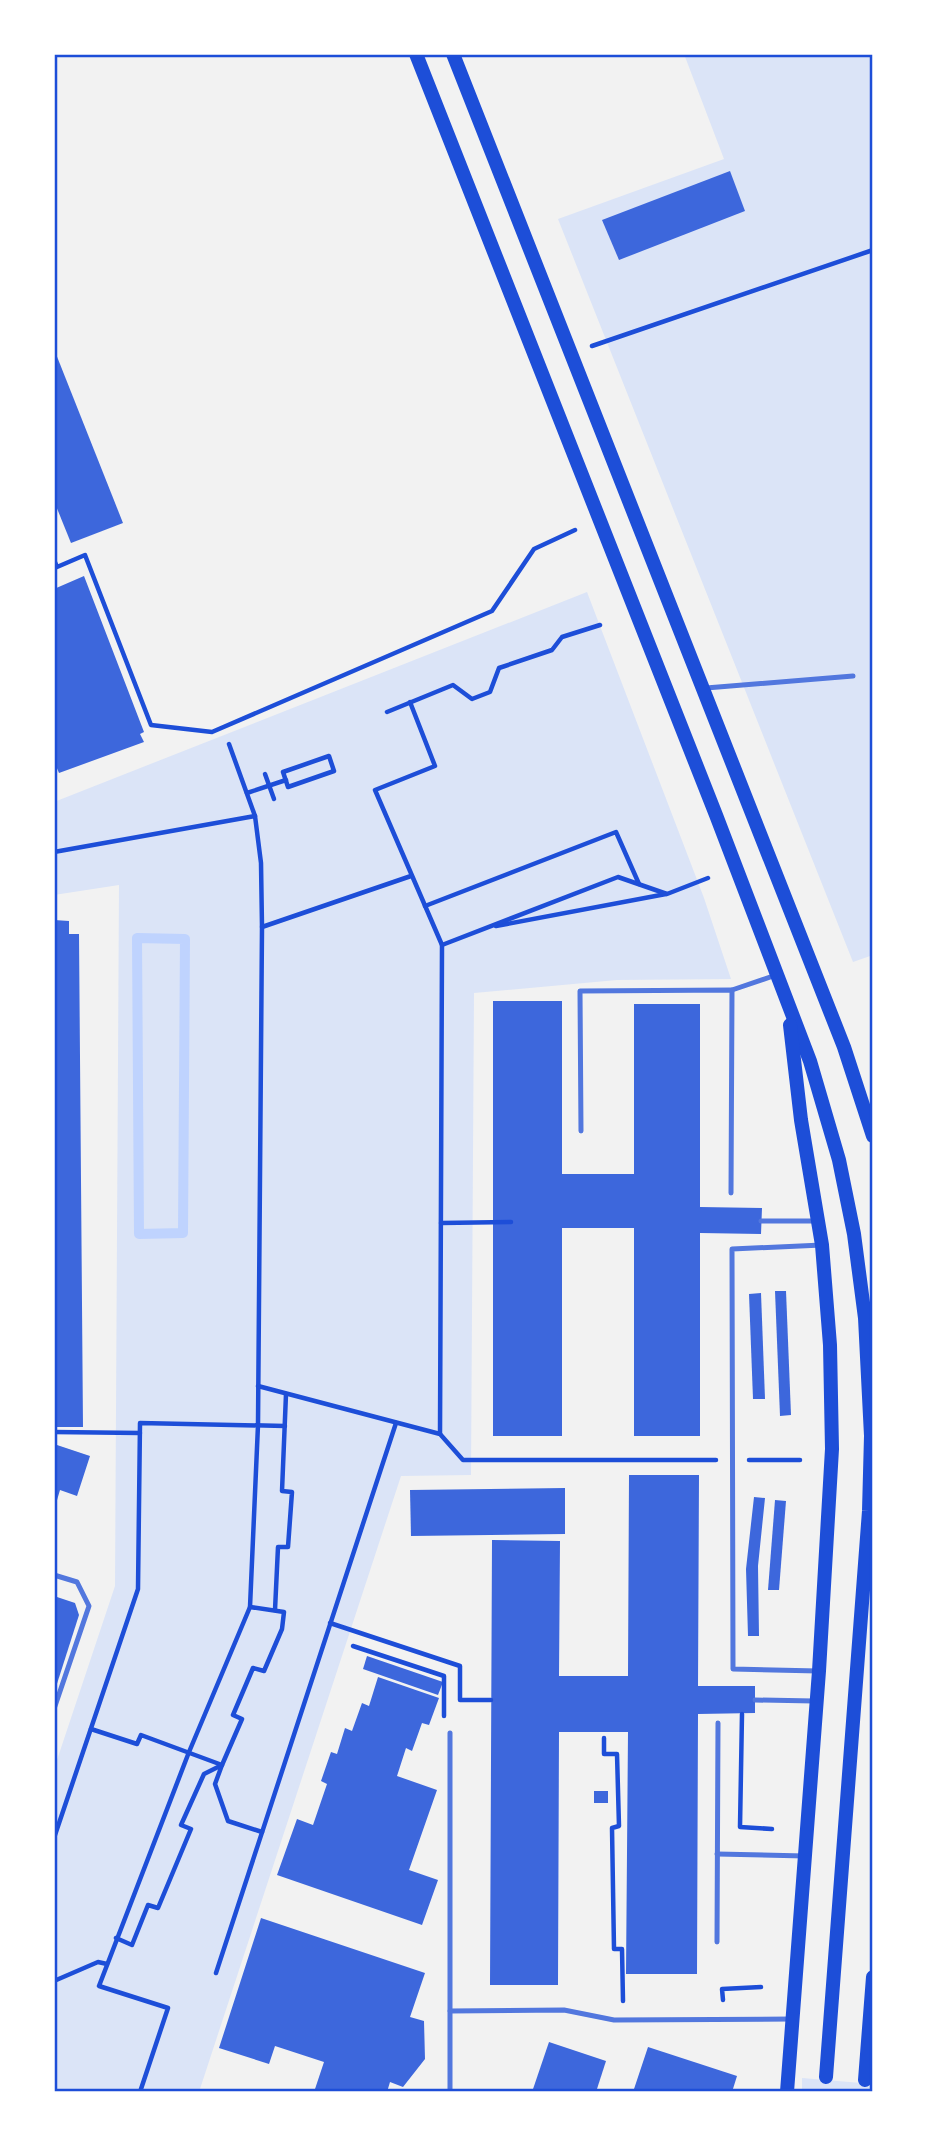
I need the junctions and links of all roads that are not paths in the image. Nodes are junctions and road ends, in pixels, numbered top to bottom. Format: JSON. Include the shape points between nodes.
{"nodes":[{"id":1,"x":416,"y":54,"type":"edge"},
{"id":2,"x":453,"y":54,"type":"edge"},
{"id":3,"x":853,"y":676,"type":"dead end"},
{"id":4,"x":703,"y":688,"type":"junction"},
{"id":5,"x":777,"y":975,"type":"junction"},
{"id":6,"x":732,"y":990,"type":"junction"},
{"id":7,"x":787,"y":1002,"type":"junction"},
{"id":8,"x":581,"y":1130,"type":"dead end"},
{"id":9,"x":873,"y":1136,"type":"edge"},
{"id":10,"x":731,"y":1193,"type":"dead end"},
{"id":11,"x":819,"y":1221,"type":"junction"},
{"id":12,"x":761,"y":1222,"type":"dead end"},
{"id":13,"x":822,"y":1245,"type":"junction"},
{"id":14,"x":54,"y":1575,"type":"edge"},
{"id":15,"x":820,"y":1671,"type":"junction"},
{"id":16,"x":754,"y":1700,"type":"dead end"},
{"id":17,"x":817,"y":1701,"type":"junction"},
{"id":18,"x":54,"y":1709,"type":"edge"},
{"id":19,"x":718,"y":1723,"type":"dead end"},
{"id":20,"x":450,"y":1734,"type":"road end"},
{"id":21,"x":717,"y":1854,"type":"junction"},
{"id":22,"x":805,"y":1856,"type":"junction"},
{"id":23,"x":717,"y":1942,"type":"dead end"},
{"id":24,"x":873,"y":1976,"type":"edge"},
{"id":25,"x":450,"y":2011,"type":"junction"},
{"id":26,"x":793,"y":2020,"type":"junction"},
{"id":27,"x":826,"y":2077,"type":"dead end"},
{"id":28,"x":865,"y":2080,"type":"dead end"},
{"id":29,"x":450,"y":2092,"type":"edge"},
{"id":30,"x":788,"y":2092,"type":"edge"}],
"edges":[{"from":1,"to":5,"type":"main road"},
{"from":2,"to":4,"type":"main road"},
{"from":3,"to":4,"type":"lane"},
{"from":4,"to":9,"type":"main road","via":[[844,1047]]},
{"from":5,"to":6,"type":"lane"},
{"from":5,"to":7,"type":"main road"},
{"from":6,"to":8,"type":"lane","via":[[580,990]]},
{"from":6,"to":10,"type":"lane"},
{"from":7,"to":11,"type":"main road"},
{"from":7,"to":27,"type":"main road","via":[[839,1160],[854,1234],[865,1318],[871,1436]]},
{"from":11,"to":12,"type":"lane"},
{"from":11,"to":13,"type":"main road"},
{"from":13,"to":15,"type":"main road","via":[[832,1449]]},
{"from":13,"to":15,"type":"lane","via":[[732,1249],[733,1669]]},
{"from":14,"to":18,"type":"lane","via":[[77,1582],[89,1606]]},
{"from":15,"to":17,"type":"main road"},
{"from":16,"to":17,"type":"lane"},
{"from":17,"to":22,"type":"main road"},
{"from":19,"to":21,"type":"lane"},
{"from":20,"to":25,"type":"lane"},
{"from":21,"to":22,"type":"lane"},
{"from":21,"to":23,"type":"lane"},
{"from":22,"to":26,"type":"main road"},
{"from":24,"to":28,"type":"main road"},
{"from":25,"to":26,"type":"lane","via":[[564,2010],[614,2021]]},
{"from":25,"to":29,"type":"lane"},
{"from":26,"to":30,"type":"main road"}]}
